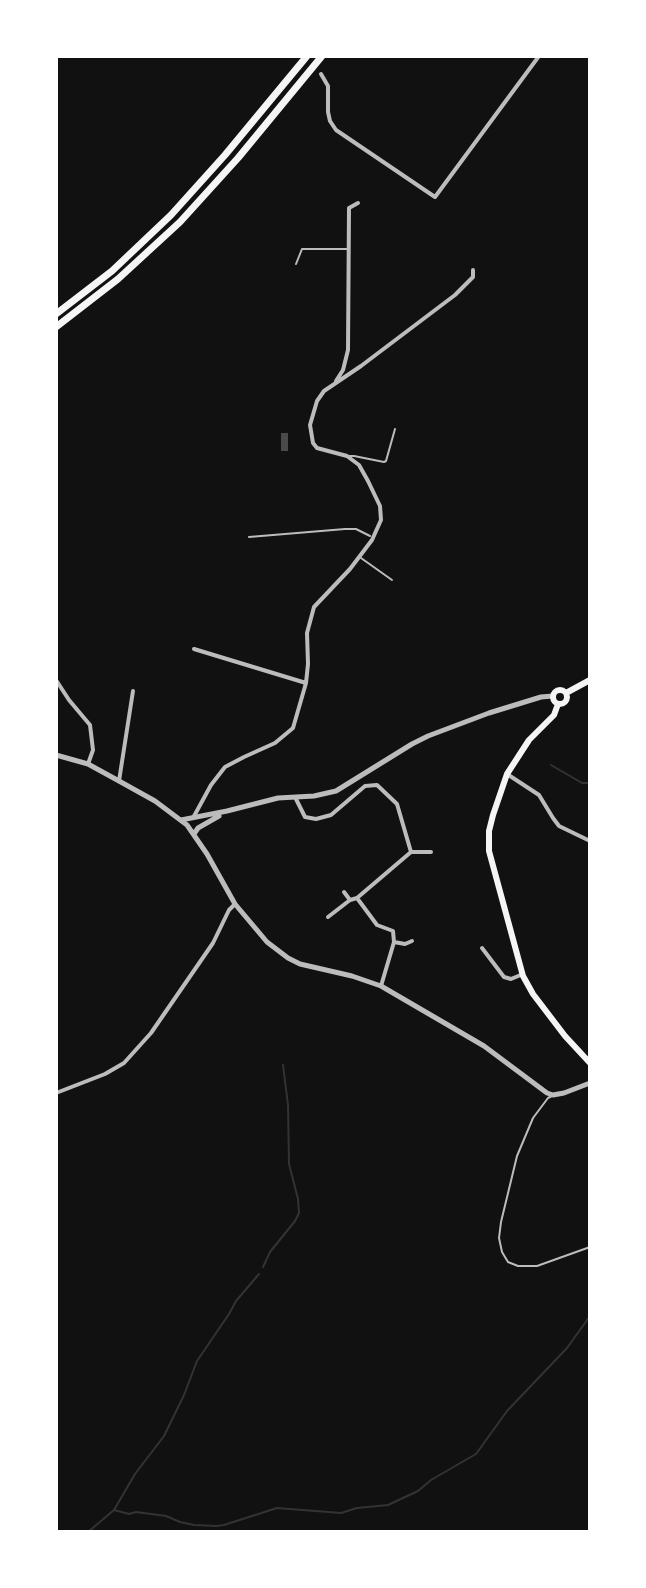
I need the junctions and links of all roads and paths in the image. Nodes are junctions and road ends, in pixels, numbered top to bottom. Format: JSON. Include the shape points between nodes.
{"nodes":[{"id":1,"x":307,"y":56,"type":"edge"},
{"id":2,"x":322,"y":56,"type":"edge"},
{"id":3,"x":539,"y":56,"type":"edge"},
{"id":4,"x":321,"y":74,"type":"dead end"},
{"id":5,"x":358,"y":203,"type":"dead end"},
{"id":6,"x":349,"y":249,"type":"junction"},
{"id":7,"x":296,"y":264,"type":"dead end"},
{"id":8,"x":473,"y":270,"type":"dead end"},
{"id":9,"x":56,"y":314,"type":"edge"},
{"id":10,"x":56,"y":327,"type":"edge"},
{"id":11,"x":335,"y":383,"type":"junction"},
{"id":12,"x":395,"y":429,"type":"dead end"},
{"id":13,"x":347,"y":456,"type":"junction"},
{"id":14,"x":249,"y":537,"type":"dead end"},
{"id":15,"x":374,"y":538,"type":"junction"},
{"id":16,"x":360,"y":557,"type":"junction"},
{"id":17,"x":392,"y":580,"type":"dead end"},
{"id":18,"x":194,"y":649,"type":"dead end"},
{"id":19,"x":56,"y":680,"type":"edge"},
{"id":20,"x":590,"y":680,"type":"edge"},
{"id":21,"x":306,"y":683,"type":"junction"},
{"id":22,"x":133,"y":691,"type":"dead end"},
{"id":23,"x":566,"y":693,"type":"junction"},
{"id":24,"x":553,"y":696,"type":"junction"},
{"id":25,"x":558,"y":704,"type":"junction"},
{"id":26,"x":56,"y":755,"type":"edge"},
{"id":27,"x":88,"y":764,"type":"junction"},
{"id":28,"x":507,"y":774,"type":"junction"},
{"id":29,"x":119,"y":781,"type":"junction"},
{"id":30,"x":295,"y":797,"type":"junction"},
{"id":31,"x":202,"y":799,"type":"junction"},
{"id":32,"x":227,"y":811,"type":"junction"},
{"id":33,"x":199,"y":817,"type":"junction"},
{"id":34,"x":181,"y":820,"type":"junction"},
{"id":35,"x":200,"y":826,"type":"junction"},
{"id":36,"x":194,"y":834,"type":"junction"},
{"id":37,"x":590,"y":841,"type":"edge"},
{"id":38,"x":411,"y":852,"type":"junction"},
{"id":39,"x":431,"y":852,"type":"dead end"},
{"id":40,"x":344,"y":892,"type":"dead end"},
{"id":41,"x":357,"y":898,"type":"junction"},
{"id":42,"x":350,"y":900,"type":"junction"},
{"id":43,"x":235,"y":904,"type":"junction"},
{"id":44,"x":328,"y":917,"type":"dead end"},
{"id":45,"x":412,"y":941,"type":"dead end"},
{"id":46,"x":394,"y":942,"type":"junction"},
{"id":47,"x":482,"y":948,"type":"dead end"},
{"id":48,"x":523,"y":974,"type":"junction"},
{"id":49,"x":381,"y":986,"type":"junction"},
{"id":50,"x":590,"y":1063,"type":"edge"},
{"id":51,"x":590,"y":1083,"type":"edge"},
{"id":52,"x":56,"y":1093,"type":"edge"},
{"id":53,"x":553,"y":1095,"type":"junction"},
{"id":54,"x":590,"y":1247,"type":"edge"}],
"edges":[{"from":1,"to":9,"type":"highway","via":[[171,215]]},
{"from":2,"to":10,"type":"highway","via":[[180,222]]},
{"from":3,"to":4,"type":"street","via":[[435,197],[336,130]]},
{"from":5,"to":6,"type":"street","via":[[349,208]]},
{"from":6,"to":7,"type":"lane","via":[[302,249]]},
{"from":6,"to":11,"type":"street","via":[[348,350]]},
{"from":8,"to":11,"type":"street","via":[[473,277],[455,295]]},
{"from":11,"to":13,"type":"street","via":[[317,401],[311,436],[317,448]]},
{"from":12,"to":13,"type":"lane","via":[[386,461]]},
{"from":13,"to":15,"type":"street","via":[[359,465],[380,506]]},
{"from":14,"to":15,"type":"lane","via":[[356,529]]},
{"from":15,"to":16,"type":"street"},
{"from":16,"to":17,"type":"lane"},
{"from":16,"to":21,"type":"street","via":[[314,607],[307,633]]},
{"from":18,"to":21,"type":"street"},
{"from":19,"to":27,"type":"street","via":[[90,725],[93,750]]},
{"from":20,"to":23,"type":"main road"},
{"from":21,"to":31,"type":"street","via":[[293,728],[275,743],[225,767]]},
{"from":22,"to":29,"type":"street"},
{"from":23,"to":24,"type":"main road"},
{"from":23,"to":25,"type":"main road","via":[[566,701]]},
{"from":24,"to":25,"type":"main road"},
{"from":24,"to":30,"type":"street","via":[[428,736],[336,791]]},
{"from":25,"to":28,"type":"main road"},
{"from":26,"to":27,"type":"street"},
{"from":27,"to":29,"type":"street"},
{"from":28,"to":37,"type":"street","via":[[539,795],[559,826]]},
{"from":28,"to":48,"type":"main road","via":[[489,831],[489,851]]},
{"from":29,"to":34,"type":"street"},
{"from":30,"to":32,"type":"street"},
{"from":30,"to":38,"type":"street","via":[[305,817],[316,819],[331,815],[365,786],[377,785],[397,804]]},
{"from":31,"to":33,"type":"street"},
{"from":31,"to":33,"type":"street"},
{"from":32,"to":33,"type":"street"},
{"from":32,"to":35,"type":"street"},
{"from":33,"to":34,"type":"street"},
{"from":33,"to":35,"type":"street"},
{"from":34,"to":36,"type":"street"},
{"from":35,"to":36,"type":"street"},
{"from":36,"to":43,"type":"street"},
{"from":38,"to":39,"type":"street"},
{"from":38,"to":41,"type":"street"},
{"from":40,"to":42,"type":"street"},
{"from":41,"to":42,"type":"street"},
{"from":41,"to":46,"type":"street","via":[[377,925],[393,931]]},
{"from":42,"to":44,"type":"street"},
{"from":43,"to":49,"type":"street","via":[[288,958]]},
{"from":43,"to":52,"type":"street","via":[[151,1033],[124,1063]]},
{"from":45,"to":46,"type":"street"},
{"from":46,"to":49,"type":"street"},
{"from":47,"to":48,"type":"street","via":[[504,977]]},
{"from":48,"to":50,"type":"main road","via":[[533,994]]},
{"from":49,"to":53,"type":"street","via":[[484,1046]]},
{"from":51,"to":53,"type":"street"},
{"from":53,"to":54,"type":"lane","via":[[533,1118],[517,1156],[501,1222],[502,1252],[508,1262],[537,1266]]}]}
